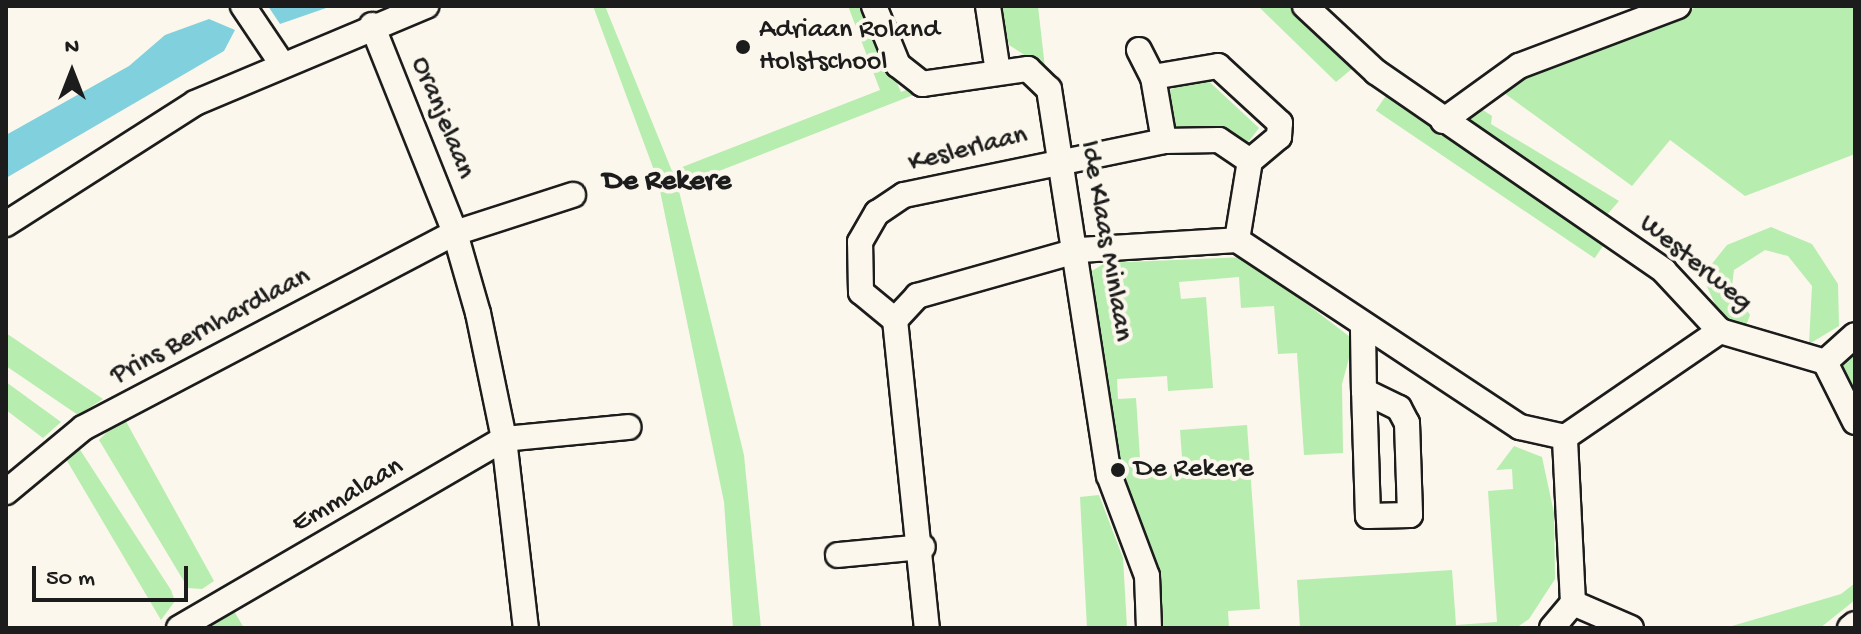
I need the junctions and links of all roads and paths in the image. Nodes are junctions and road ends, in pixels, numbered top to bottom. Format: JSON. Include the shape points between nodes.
{"nodes":[{"id":1,"x":243,"y":6,"type":"edge"},
{"id":2,"x":426,"y":6,"type":"edge"},
{"id":3,"x":874,"y":6,"type":"edge"},
{"id":4,"x":988,"y":6,"type":"edge"},
{"id":5,"x":1305,"y":6,"type":"edge"},
{"id":6,"x":1678,"y":6,"type":"edge"},
{"id":7,"x":372,"y":25,"type":"junction"},
{"id":8,"x":1139,"y":50,"type":"dead end"},
{"id":9,"x":282,"y":64,"type":"junction"},
{"id":10,"x":998,"y":72,"type":"junction"},
{"id":11,"x":1153,"y":77,"type":"junction"},
{"id":12,"x":1443,"y":121,"type":"junction"},
{"id":13,"x":1164,"y":141,"type":"junction"},
{"id":14,"x":1060,"y":158,"type":"junction"},
{"id":15,"x":1250,"y":161,"type":"junction"},
{"id":16,"x":573,"y":195,"type":"dead end"},
{"id":17,"x":6,"y":224,"type":"edge"},
{"id":18,"x":455,"y":233,"type":"junction"},
{"id":19,"x":1237,"y":240,"type":"junction"},
{"id":20,"x":1080,"y":250,"type":"junction"},
{"id":21,"x":895,"y":320,"type":"junction"},
{"id":22,"x":1363,"y":330,"type":"junction"},
{"id":23,"x":1720,"y":331,"type":"junction"},
{"id":24,"x":1855,"y":335,"type":"edge"},
{"id":25,"x":1825,"y":362,"type":"junction"},
{"id":26,"x":1364,"y":391,"type":"junction"},
{"id":27,"x":1855,"y":422,"type":"edge"},
{"id":28,"x":628,"y":427,"type":"dead end"},
{"id":29,"x":1565,"y":437,"type":"junction"},
{"id":30,"x":504,"y":439,"type":"junction"},
{"id":31,"x":6,"y":492,"type":"edge"},
{"id":32,"x":923,"y":547,"type":"junction"},
{"id":33,"x":838,"y":555,"type":"dead end"},
{"id":34,"x":1573,"y":603,"type":"junction"},
{"id":35,"x":1855,"y":624,"type":"edge"},
{"id":36,"x":179,"y":628,"type":"edge"},
{"id":37,"x":526,"y":628,"type":"edge"},
{"id":38,"x":927,"y":628,"type":"edge"},
{"id":39,"x":1149,"y":628,"type":"edge"},
{"id":40,"x":1552,"y":628,"type":"edge"},
{"id":41,"x":1631,"y":628,"type":"edge"},
{"id":42,"x":1850,"y":628,"type":"edge"}],
"edges":[{"from":1,"to":9,"type":"street"},
{"from":2,"to":7,"type":"street"},
{"from":3,"to":10,"type":"street","name":"Ide Klaas Minlaan","via":[[898,65],[922,84]]},
{"from":4,"to":10,"type":"street"},
{"from":5,"to":12,"type":"street","name":"Westerweg"},
{"from":6,"to":12,"type":"street","via":[[1519,66]]},
{"from":7,"to":9,"type":"street"},
{"from":7,"to":18,"type":"street","name":"Oranjelaan"},
{"from":8,"to":11,"type":"street"},
{"from":9,"to":17,"type":"street","via":[[195,103]]},
{"from":10,"to":14,"type":"street","name":"Ide Klaas Minlaan","via":[[1028,69],[1043,77]]},
{"from":11,"to":13,"type":"street"},
{"from":11,"to":15,"type":"street","via":[[1218,66],[1280,123],[1279,137]]},
{"from":12,"to":23,"type":"street","name":"Westerweg","via":[[1664,271]]},
{"from":13,"to":14,"type":"street","name":"Keslerlaan"},
{"from":13,"to":15,"type":"street","name":"Keslerlaan","via":[[1219,140]]},
{"from":14,"to":20,"type":"street","name":"Ide Klaas Minlaan"},
{"from":14,"to":21,"type":"street","name":"Keslerlaan","via":[[904,195],[877,213],[860,242],[861,292]]},
{"from":15,"to":19,"type":"street"},
{"from":16,"to":18,"type":"street"},
{"from":18,"to":30,"type":"street","name":"Oranjelaan"},
{"from":18,"to":31,"type":"street","name":"Prins Bernhardlaan","via":[[83,428]]},
{"from":19,"to":20,"type":"street"},
{"from":19,"to":22,"type":"street"},
{"from":20,"to":21,"type":"street","via":[[917,296]]},
{"from":20,"to":39,"type":"street","name":"Ide Klaas Minlaan","via":[[1109,475],[1147,576]]},
{"from":21,"to":32,"type":"street"},
{"from":22,"to":26,"type":"street"},
{"from":22,"to":29,"type":"street","via":[[1520,427]]},
{"from":23,"to":25,"type":"street","name":"Westerweg"},
{"from":23,"to":29,"type":"street"},
{"from":24,"to":25,"type":"street"},
{"from":25,"to":27,"type":"street"},
{"from":26,"to":26,"type":"street","via":[[1368,516],[1410,515],[1407,423],[1399,408]]},
{"from":28,"to":30,"type":"street"},
{"from":29,"to":34,"type":"street"},
{"from":30,"to":36,"type":"street","name":"Emmalaan"},
{"from":30,"to":37,"type":"street","name":"Oranjelaan"},
{"from":32,"to":33,"type":"street"},
{"from":32,"to":38,"type":"street"},
{"from":34,"to":40,"type":"street"},
{"from":34,"to":41,"type":"street"},
{"from":35,"to":42,"type":"street"}]}
